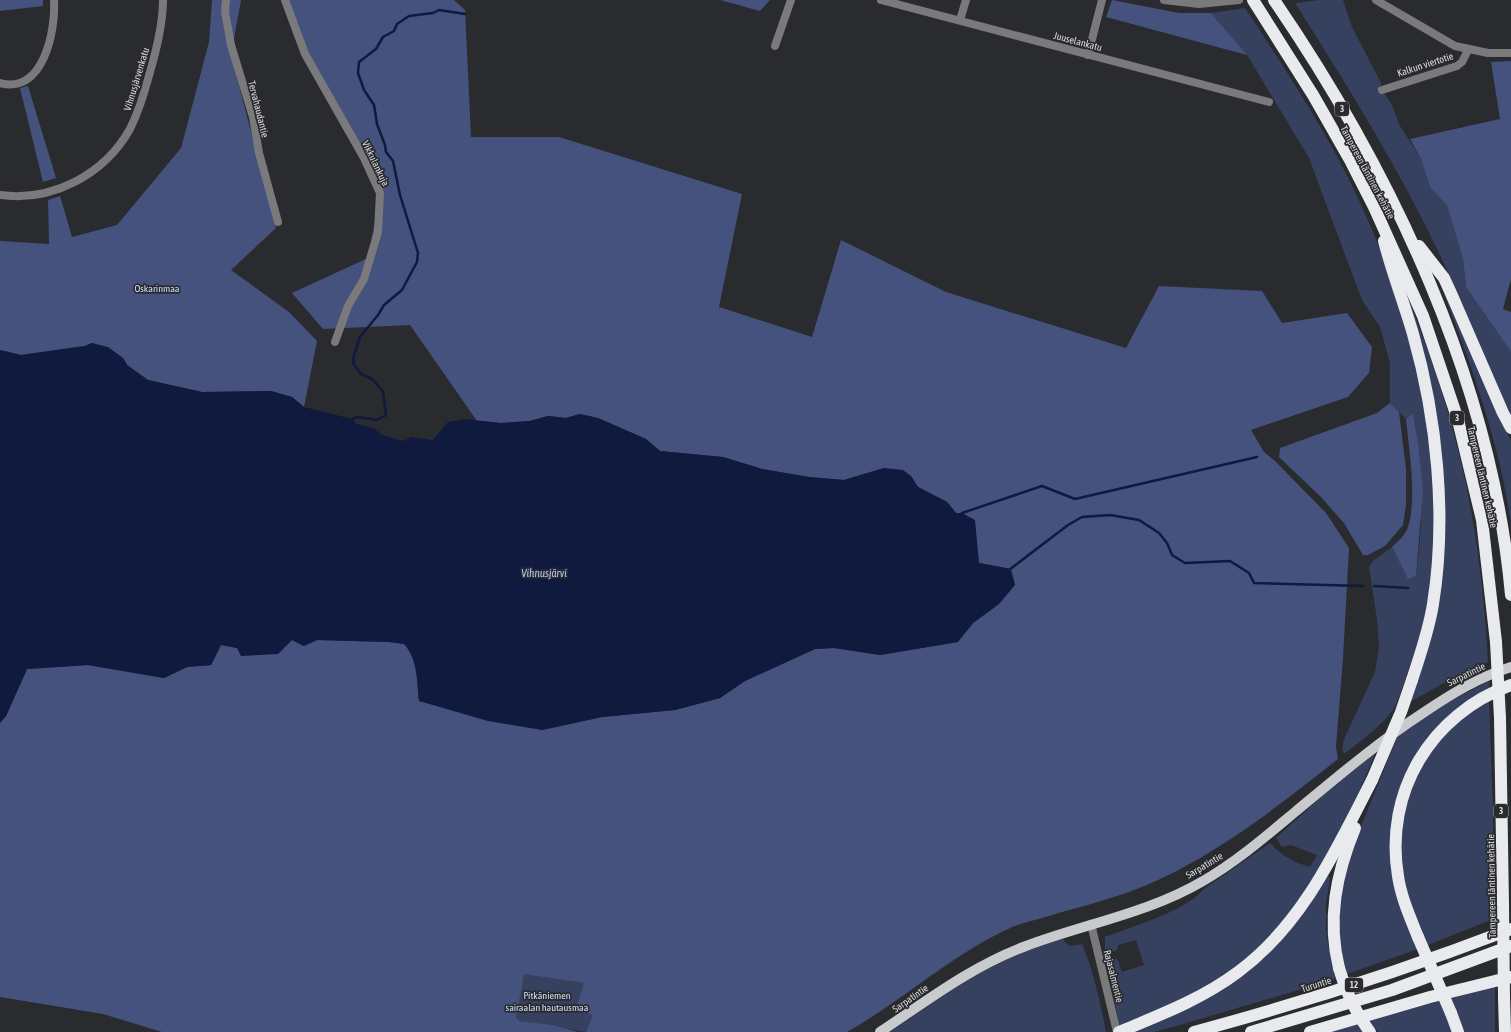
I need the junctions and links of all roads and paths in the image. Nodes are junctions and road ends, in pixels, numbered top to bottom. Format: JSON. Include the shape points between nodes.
{"nodes":[{"id":1,"x":54,"y":0,"type":"edge"},
{"id":2,"x":163,"y":0,"type":"edge"},
{"id":3,"x":226,"y":0,"type":"edge"},
{"id":4,"x":285,"y":0,"type":"edge"},
{"id":5,"x":791,"y":0,"type":"edge"},
{"id":6,"x":881,"y":0,"type":"edge"},
{"id":7,"x":966,"y":0,"type":"edge"},
{"id":8,"x":1102,"y":0,"type":"edge"},
{"id":9,"x":1164,"y":0,"type":"edge"},
{"id":10,"x":1239,"y":0,"type":"edge"},
{"id":11,"x":1253,"y":0,"type":"edge"},
{"id":12,"x":1274,"y":0,"type":"edge"},
{"id":13,"x":1376,"y":0,"type":"edge"},
{"id":14,"x":960,"y":20,"type":"junction"},
{"id":15,"x":775,"y":46,"type":"dead end"},
{"id":16,"x":1468,"y":50,"type":"junction"},
{"id":17,"x":1511,"y":53,"type":"edge"},
{"id":18,"x":1088,"y":55,"type":"junction"},
{"id":19,"x":0,"y":84,"type":"edge"},
{"id":20,"x":1382,"y":90,"type":"dead end"},
{"id":21,"x":1269,"y":102,"type":"dead end"},
{"id":22,"x":0,"y":195,"type":"edge"},
{"id":23,"x":1374,"y":207,"type":"junction"},
{"id":24,"x":278,"y":222,"type":"dead end"},
{"id":25,"x":1402,"y":222,"type":"junction"},
{"id":26,"x":335,"y":342,"type":"dead end"},
{"id":27,"x":1511,"y":428,"type":"edge"},
{"id":28,"x":1511,"y":595,"type":"edge"},
{"id":29,"x":1511,"y":667,"type":"edge"},
{"id":30,"x":1511,"y":685,"type":"edge"},
{"id":31,"x":1372,"y":780,"type":"junction"},
{"id":32,"x":1091,"y":924,"type":"junction"},
{"id":33,"x":1511,"y":925,"type":"edge"},
{"id":34,"x":1511,"y":929,"type":"edge"},
{"id":35,"x":1488,"y":938,"type":"junction"},
{"id":36,"x":1511,"y":946,"type":"edge"},
{"id":37,"x":1511,"y":977,"type":"edge"},
{"id":38,"x":880,"y":1032,"type":"edge"},
{"id":39,"x":1118,"y":1032,"type":"edge"},
{"id":40,"x":1194,"y":1032,"type":"edge"},
{"id":41,"x":1251,"y":1032,"type":"edge"},
{"id":42,"x":1310,"y":1032,"type":"edge"},
{"id":43,"x":1370,"y":1032,"type":"edge"},
{"id":44,"x":1458,"y":1032,"type":"edge"},
{"id":45,"x":1505,"y":1032,"type":"edge"}],
"edges":[{"from":1,"to":19,"type":"street","via":[[49,45],[40,66],[22,82]]},
{"from":2,"to":22,"type":"street","name":"Vihnusjärvenkatu","via":[[161,26],[143,97],[129,129],[113,153],[92,172],[63,188],[26,196]]},
{"from":3,"to":24,"type":"street","name":"Tervahaudantie","via":[[225,12],[231,44],[253,117],[259,152]]},
{"from":4,"to":26,"type":"street","name":"Vikkulankuja","via":[[305,54],[364,158],[380,193],[378,232],[364,279],[348,306]]},
{"from":5,"to":15,"type":"street"},
{"from":6,"to":14,"type":"street","name":"Juuselankatu"},
{"from":7,"to":14,"type":"street"},
{"from":8,"to":18,"type":"street"},
{"from":9,"to":10,"type":"street","via":[[1199,4]]},
{"from":11,"to":23,"type":"highway","name":"Tampereen läntinen kehätie","number":"3","via":[[1313,95]]},
{"from":12,"to":25,"type":"highway","name":"Tampereen läntinen kehätie","number":"3","via":[[1362,143]]},
{"from":13,"to":16,"type":"street","name":"Kalkun viertotie","via":[[1429,32]]},
{"from":14,"to":18,"type":"street","name":"Juuselankatu"},
{"from":16,"to":17,"type":"street","name":"Kalkun viertotie"},
{"from":16,"to":20,"type":"street","name":"Kalkun viertotie","via":[[1457,66]]},
{"from":18,"to":21,"type":"street","name":"Juuselankatu"},
{"from":23,"to":31,"type":"highway","bridge":true,"via":[[1393,276],[1413,334],[1422,373],[1438,489],[1438,546],[1433,604],[1422,650],[1401,712]]},
{"from":23,"to":45,"type":"highway","name":"Tampereen läntinen kehätie","number":"3","bridge":true,"via":[[1423,316],[1458,420],[1482,520],[1496,642],[1500,718]]},
{"from":25,"to":27,"type":"highway","via":[[1444,278]]},
{"from":25,"to":28,"type":"highway","name":"Tampereen läntinen kehätie","number":"3","via":[[1441,310],[1475,413],[1492,481]]},
{"from":29,"to":32,"type":"main road","name":"Sarpatintie","via":[[1461,689],[1405,724],[1346,769],[1253,847],[1202,882],[1150,905]]},
{"from":30,"to":44,"type":"highway","bridge":true,"via":[[1476,701],[1448,723],[1422,754],[1406,785],[1395,833],[1401,892]]},
{"from":31,"to":39,"type":"highway","via":[[1315,887],[1270,945],[1237,973],[1195,999]]},
{"from":31,"to":43,"type":"highway","bridge":true,"via":[[1345,856],[1334,898],[1333,939],[1339,968],[1351,1001]]},
{"from":32,"to":38,"type":"main road","name":"Sarpatintie","via":[[1026,946],[967,974]]},
{"from":32,"to":39,"type":"street","name":"Rajasalmentie"},
{"from":33,"to":35,"type":"highway"},
{"from":34,"to":35,"type":"highway","name":"Turuntie","number":"12"},
{"from":35,"to":40,"type":"highway","name":"Turuntie","number":"12","via":[[1284,1008]]},
{"from":36,"to":41,"type":"highway","number":"12","via":[[1392,990]]},
{"from":37,"to":42,"type":"highway","via":[[1430,997]]}]}
